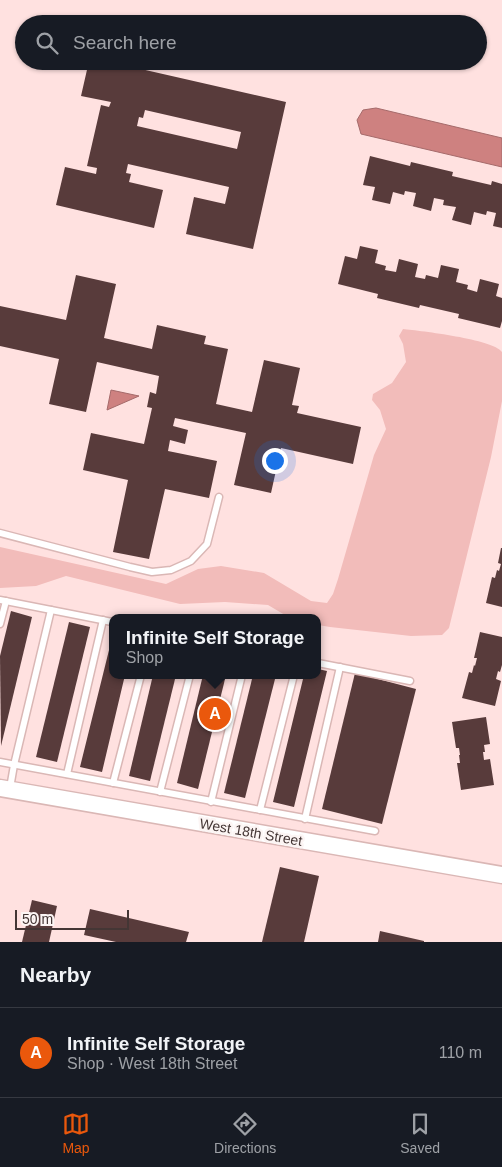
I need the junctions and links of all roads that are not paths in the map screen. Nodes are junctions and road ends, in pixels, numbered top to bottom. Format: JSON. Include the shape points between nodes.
{"nodes":[{"id":1,"x":219,"y":497,"type":"dead end"},
{"id":2,"x":0,"y":533,"type":"edge"},
{"id":3,"x":3,"y":600,"type":"edge"},
{"id":4,"x":51,"y":610,"type":"junction"},
{"id":5,"x":103,"y":620,"type":"junction"},
{"id":6,"x":109,"y":621,"type":"edge"},
{"id":7,"x":0,"y":624,"type":"edge"},
{"id":8,"x":321,"y":664,"type":"edge"},
{"id":9,"x":340,"y":667,"type":"junction"},
{"id":10,"x":140,"y":679,"type":"edge"},
{"id":11,"x":189,"y":679,"type":"edge"},
{"id":12,"x":241,"y":679,"type":"edge"},
{"id":13,"x":293,"y":679,"type":"edge"},
{"id":14,"x":410,"y":681,"type":"dead end"},
{"id":15,"x":0,"y":762,"type":"edge"},
{"id":16,"x":14,"y":765,"type":"junction"},
{"id":17,"x":66,"y":774,"type":"junction"},
{"id":18,"x":113,"y":783,"type":"junction"},
{"id":19,"x":5,"y":789,"type":"edge"},
{"id":20,"x":160,"y":792,"type":"junction"},
{"id":21,"x":211,"y":802,"type":"junction"},
{"id":22,"x":260,"y":810,"type":"junction"},
{"id":23,"x":305,"y":818,"type":"junction"},
{"id":24,"x":374,"y":831,"type":"dead end"},
{"id":25,"x":502,"y":875,"type":"edge"}],
"edges":[{"from":1,"to":2,"type":"lane","via":[[207,544],[191,561],[171,570],[152,572]]},
{"from":3,"to":4,"type":"lane"},
{"from":3,"to":7,"type":"lane"},
{"from":4,"to":5,"type":"lane"},
{"from":4,"to":16,"type":"lane"},
{"from":5,"to":6,"type":"lane"},
{"from":5,"to":17,"type":"lane"},
{"from":8,"to":9,"type":"lane"},
{"from":9,"to":14,"type":"lane"},
{"from":9,"to":23,"type":"lane"},
{"from":10,"to":18,"type":"lane"},
{"from":11,"to":20,"type":"lane"},
{"from":12,"to":21,"type":"lane"},
{"from":13,"to":22,"type":"lane"},
{"from":15,"to":16,"type":"lane"},
{"from":16,"to":17,"type":"lane"},
{"from":16,"to":19,"type":"lane"},
{"from":17,"to":18,"type":"lane"},
{"from":18,"to":20,"type":"lane"},
{"from":19,"to":25,"type":"street","name":"West 18th Street"},
{"from":20,"to":21,"type":"lane"},
{"from":21,"to":22,"type":"lane"},
{"from":22,"to":23,"type":"lane"},
{"from":23,"to":24,"type":"lane"}]}
